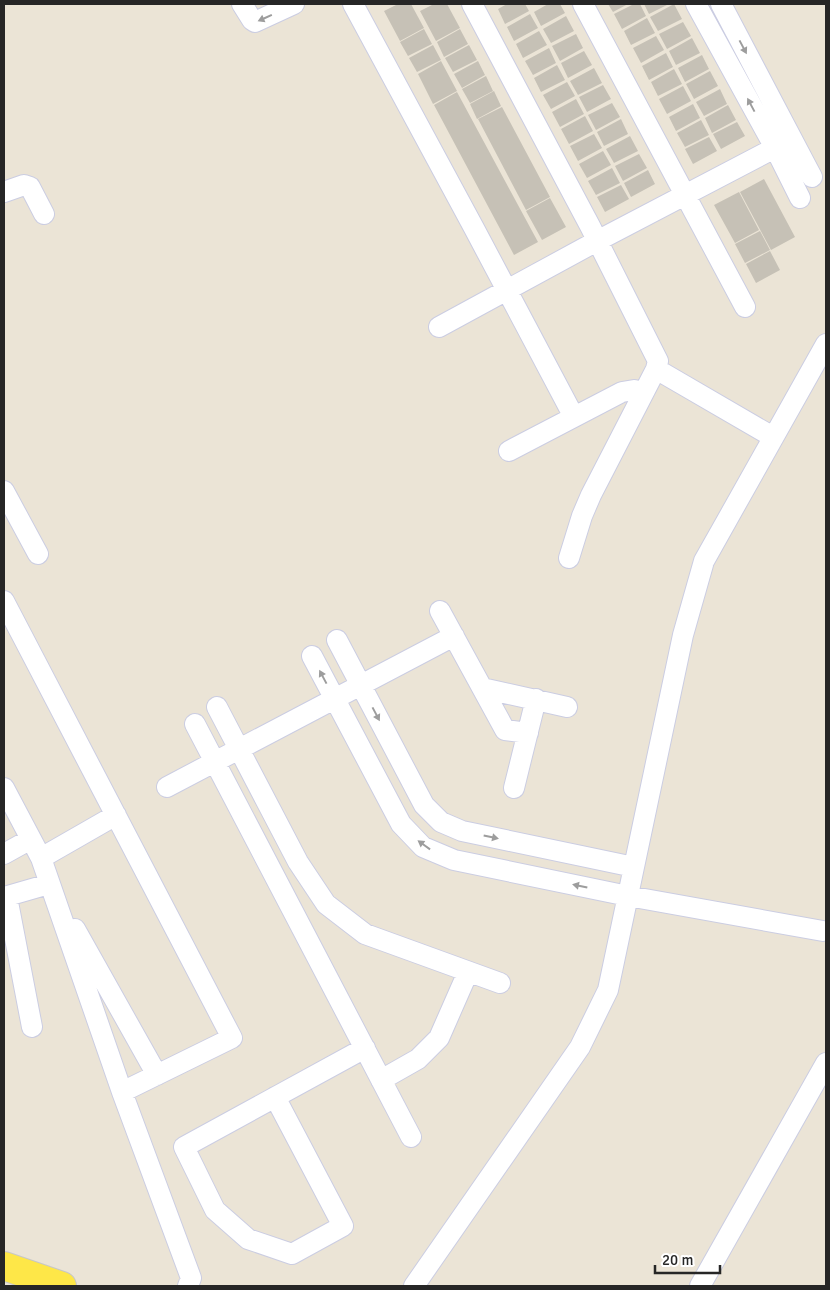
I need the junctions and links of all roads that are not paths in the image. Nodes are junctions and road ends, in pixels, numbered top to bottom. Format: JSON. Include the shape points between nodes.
{"nodes":[{"id":1,"x":243,"y":4,"type":"edge"},
{"id":2,"x":294,"y":4,"type":"edge"},
{"id":3,"x":353,"y":4,"type":"edge"},
{"id":4,"x":472,"y":4,"type":"edge"},
{"id":5,"x":583,"y":4,"type":"edge"},
{"id":6,"x":696,"y":4,"type":"edge"},
{"id":7,"x":721,"y":4,"type":"edge"},
{"id":8,"x":783,"y":144,"type":"junction"},
{"id":9,"x":812,"y":177,"type":"dead end"},
{"id":10,"x":4,"y":192,"type":"edge"},
{"id":11,"x":685,"y":195,"type":"junction"},
{"id":12,"x":800,"y":198,"type":"dead end"},
{"id":13,"x":44,"y":214,"type":"dead end"},
{"id":14,"x":597,"y":241,"type":"junction"},
{"id":15,"x":507,"y":290,"type":"junction"},
{"id":16,"x":745,"y":307,"type":"dead end"},
{"id":17,"x":439,"y":327,"type":"dead end"},
{"id":18,"x":826,"y":344,"type":"edge"},
{"id":19,"x":656,"y":369,"type":"junction"},
{"id":20,"x":643,"y":392,"type":"junction"},
{"id":21,"x":574,"y":417,"type":"junction"},
{"id":22,"x":773,"y":437,"type":"junction"},
{"id":23,"x":509,"y":451,"type":"dead end"},
{"id":24,"x":4,"y":491,"type":"edge"},
{"id":25,"x":38,"y":554,"type":"dead end"},
{"id":26,"x":569,"y":558,"type":"dead end"},
{"id":27,"x":4,"y":601,"type":"edge"},
{"id":28,"x":440,"y":611,"type":"dead end"},
{"id":29,"x":454,"y":636,"type":"junction"},
{"id":30,"x":337,"y":640,"type":"dead end"},
{"id":31,"x":312,"y":656,"type":"dead end"},
{"id":32,"x":361,"y":685,"type":"junction"},
{"id":33,"x":482,"y":688,"type":"junction"},
{"id":34,"x":335,"y":699,"type":"junction"},
{"id":35,"x":536,"y":700,"type":"junction"},
{"id":36,"x":567,"y":706,"type":"dead end"},
{"id":37,"x":217,"y":707,"type":"dead end"},
{"id":38,"x":195,"y":724,"type":"dead end"},
{"id":39,"x":528,"y":733,"type":"junction"},
{"id":40,"x":238,"y":749,"type":"junction"},
{"id":41,"x":214,"y":762,"type":"junction"},
{"id":42,"x":167,"y":787,"type":"dead end"},
{"id":43,"x":4,"y":788,"type":"edge"},
{"id":44,"x":514,"y":788,"type":"dead end"},
{"id":45,"x":116,"y":815,"type":"junction"},
{"id":46,"x":31,"y":839,"type":"junction"},
{"id":47,"x":4,"y":854,"type":"edge"},
{"id":48,"x":41,"y":858,"type":"junction"},
{"id":49,"x":634,"y":867,"type":"junction"},
{"id":50,"x":49,"y":884,"type":"junction"},
{"id":51,"x":628,"y":896,"type":"junction"},
{"id":52,"x":5,"y":897,"type":"edge"},
{"id":53,"x":823,"y":931,"type":"dead end"},
{"id":54,"x":468,"y":972,"type":"junction"},
{"id":55,"x":500,"y":983,"type":"dead end"},
{"id":56,"x":32,"y":1027,"type":"dead end"},
{"id":57,"x":365,"y":1048,"type":"junction"},
{"id":58,"x":826,"y":1063,"type":"edge"},
{"id":59,"x":157,"y":1075,"type":"junction"},
{"id":60,"x":381,"y":1080,"type":"junction"},
{"id":61,"x":122,"y":1092,"type":"junction"},
{"id":62,"x":275,"y":1097,"type":"junction"},
{"id":63,"x":411,"y":1137,"type":"dead end"},
{"id":64,"x":4,"y":1266,"type":"edge"},
{"id":65,"x":62,"y":1286,"type":"edge"},
{"id":66,"x":188,"y":1286,"type":"edge"},
{"id":67,"x":414,"y":1286,"type":"edge"},
{"id":68,"x":700,"y":1286,"type":"edge"}],
"edges":[{"from":2,"to":1,"type":"street","one_way":true,"via":[[255,22]]},
{"from":3,"to":15,"type":"street"},
{"from":4,"to":14,"type":"street"},
{"from":5,"to":11,"type":"street"},
{"from":8,"to":6,"type":"street","one_way":true},
{"from":7,"to":8,"type":"street","one_way":true},
{"from":8,"to":9,"type":"street"},
{"from":8,"to":11,"type":"street"},
{"from":8,"to":12,"type":"street"},
{"from":10,"to":13,"type":"street","via":[[24,185],[30,187]]},
{"from":11,"to":14,"type":"street"},
{"from":11,"to":16,"type":"street"},
{"from":14,"to":15,"type":"street"},
{"from":14,"to":19,"type":"street","via":[[655,353]]},
{"from":15,"to":17,"type":"street"},
{"from":15,"to":21,"type":"street"},
{"from":18,"to":22,"type":"street"},
{"from":19,"to":20,"type":"street"},
{"from":19,"to":22,"type":"street"},
{"from":20,"to":21,"type":"street","via":[[622,392]]},
{"from":20,"to":26,"type":"street","via":[[591,495]]},
{"from":21,"to":23,"type":"street"},
{"from":22,"to":49,"type":"street","via":[[704,561],[682,635]]},
{"from":24,"to":25,"type":"street"},
{"from":27,"to":45,"type":"street"},
{"from":28,"to":29,"type":"street"},
{"from":29,"to":32,"type":"street"},
{"from":29,"to":33,"type":"street"},
{"from":30,"to":32,"type":"street"},
{"from":34,"to":31,"type":"street","one_way":true},
{"from":32,"to":34,"type":"street"},
{"from":32,"to":49,"type":"street","one_way":true,"via":[[424,805],[441,822],[462,831]]},
{"from":33,"to":35,"type":"street"},
{"from":33,"to":39,"type":"street","via":[[506,730]]},
{"from":34,"to":40,"type":"street"},
{"from":51,"to":34,"type":"street","one_way":true,"via":[[454,860],[424,848],[401,824]]},
{"from":35,"to":36,"type":"street"},
{"from":35,"to":39,"type":"street"},
{"from":37,"to":40,"type":"street"},
{"from":38,"to":41,"type":"street"},
{"from":39,"to":44,"type":"street"},
{"from":40,"to":41,"type":"street"},
{"from":40,"to":54,"type":"street","via":[[298,862],[326,904],[365,934]]},
{"from":41,"to":42,"type":"street"},
{"from":41,"to":57,"type":"street"},
{"from":43,"to":46,"type":"street"},
{"from":45,"to":48,"type":"street"},
{"from":45,"to":59,"type":"street","via":[[232,1038]]},
{"from":46,"to":47,"type":"street"},
{"from":46,"to":48,"type":"street"},
{"from":48,"to":50,"type":"street"},
{"from":49,"to":51,"type":"street"},
{"from":50,"to":52,"type":"street"},
{"from":50,"to":59,"type":"street"},
{"from":50,"to":61,"type":"street"},
{"from":51,"to":53,"type":"street"},
{"from":51,"to":67,"type":"street","via":[[608,990],[580,1048]]},
{"from":52,"to":56,"type":"street"},
{"from":54,"to":55,"type":"street"},
{"from":54,"to":60,"type":"street","via":[[439,1038],[418,1059]]},
{"from":57,"to":60,"type":"street"},
{"from":57,"to":62,"type":"street"},
{"from":58,"to":68,"type":"street"},
{"from":59,"to":61,"type":"street"},
{"from":60,"to":63,"type":"street"},
{"from":61,"to":66,"type":"street","via":[[191,1278]]},
{"from":62,"to":62,"type":"street","via":[[184,1147],[215,1210],[248,1239],[292,1254],[343,1226]]},
{"from":64,"to":65,"type":"main road"}]}
